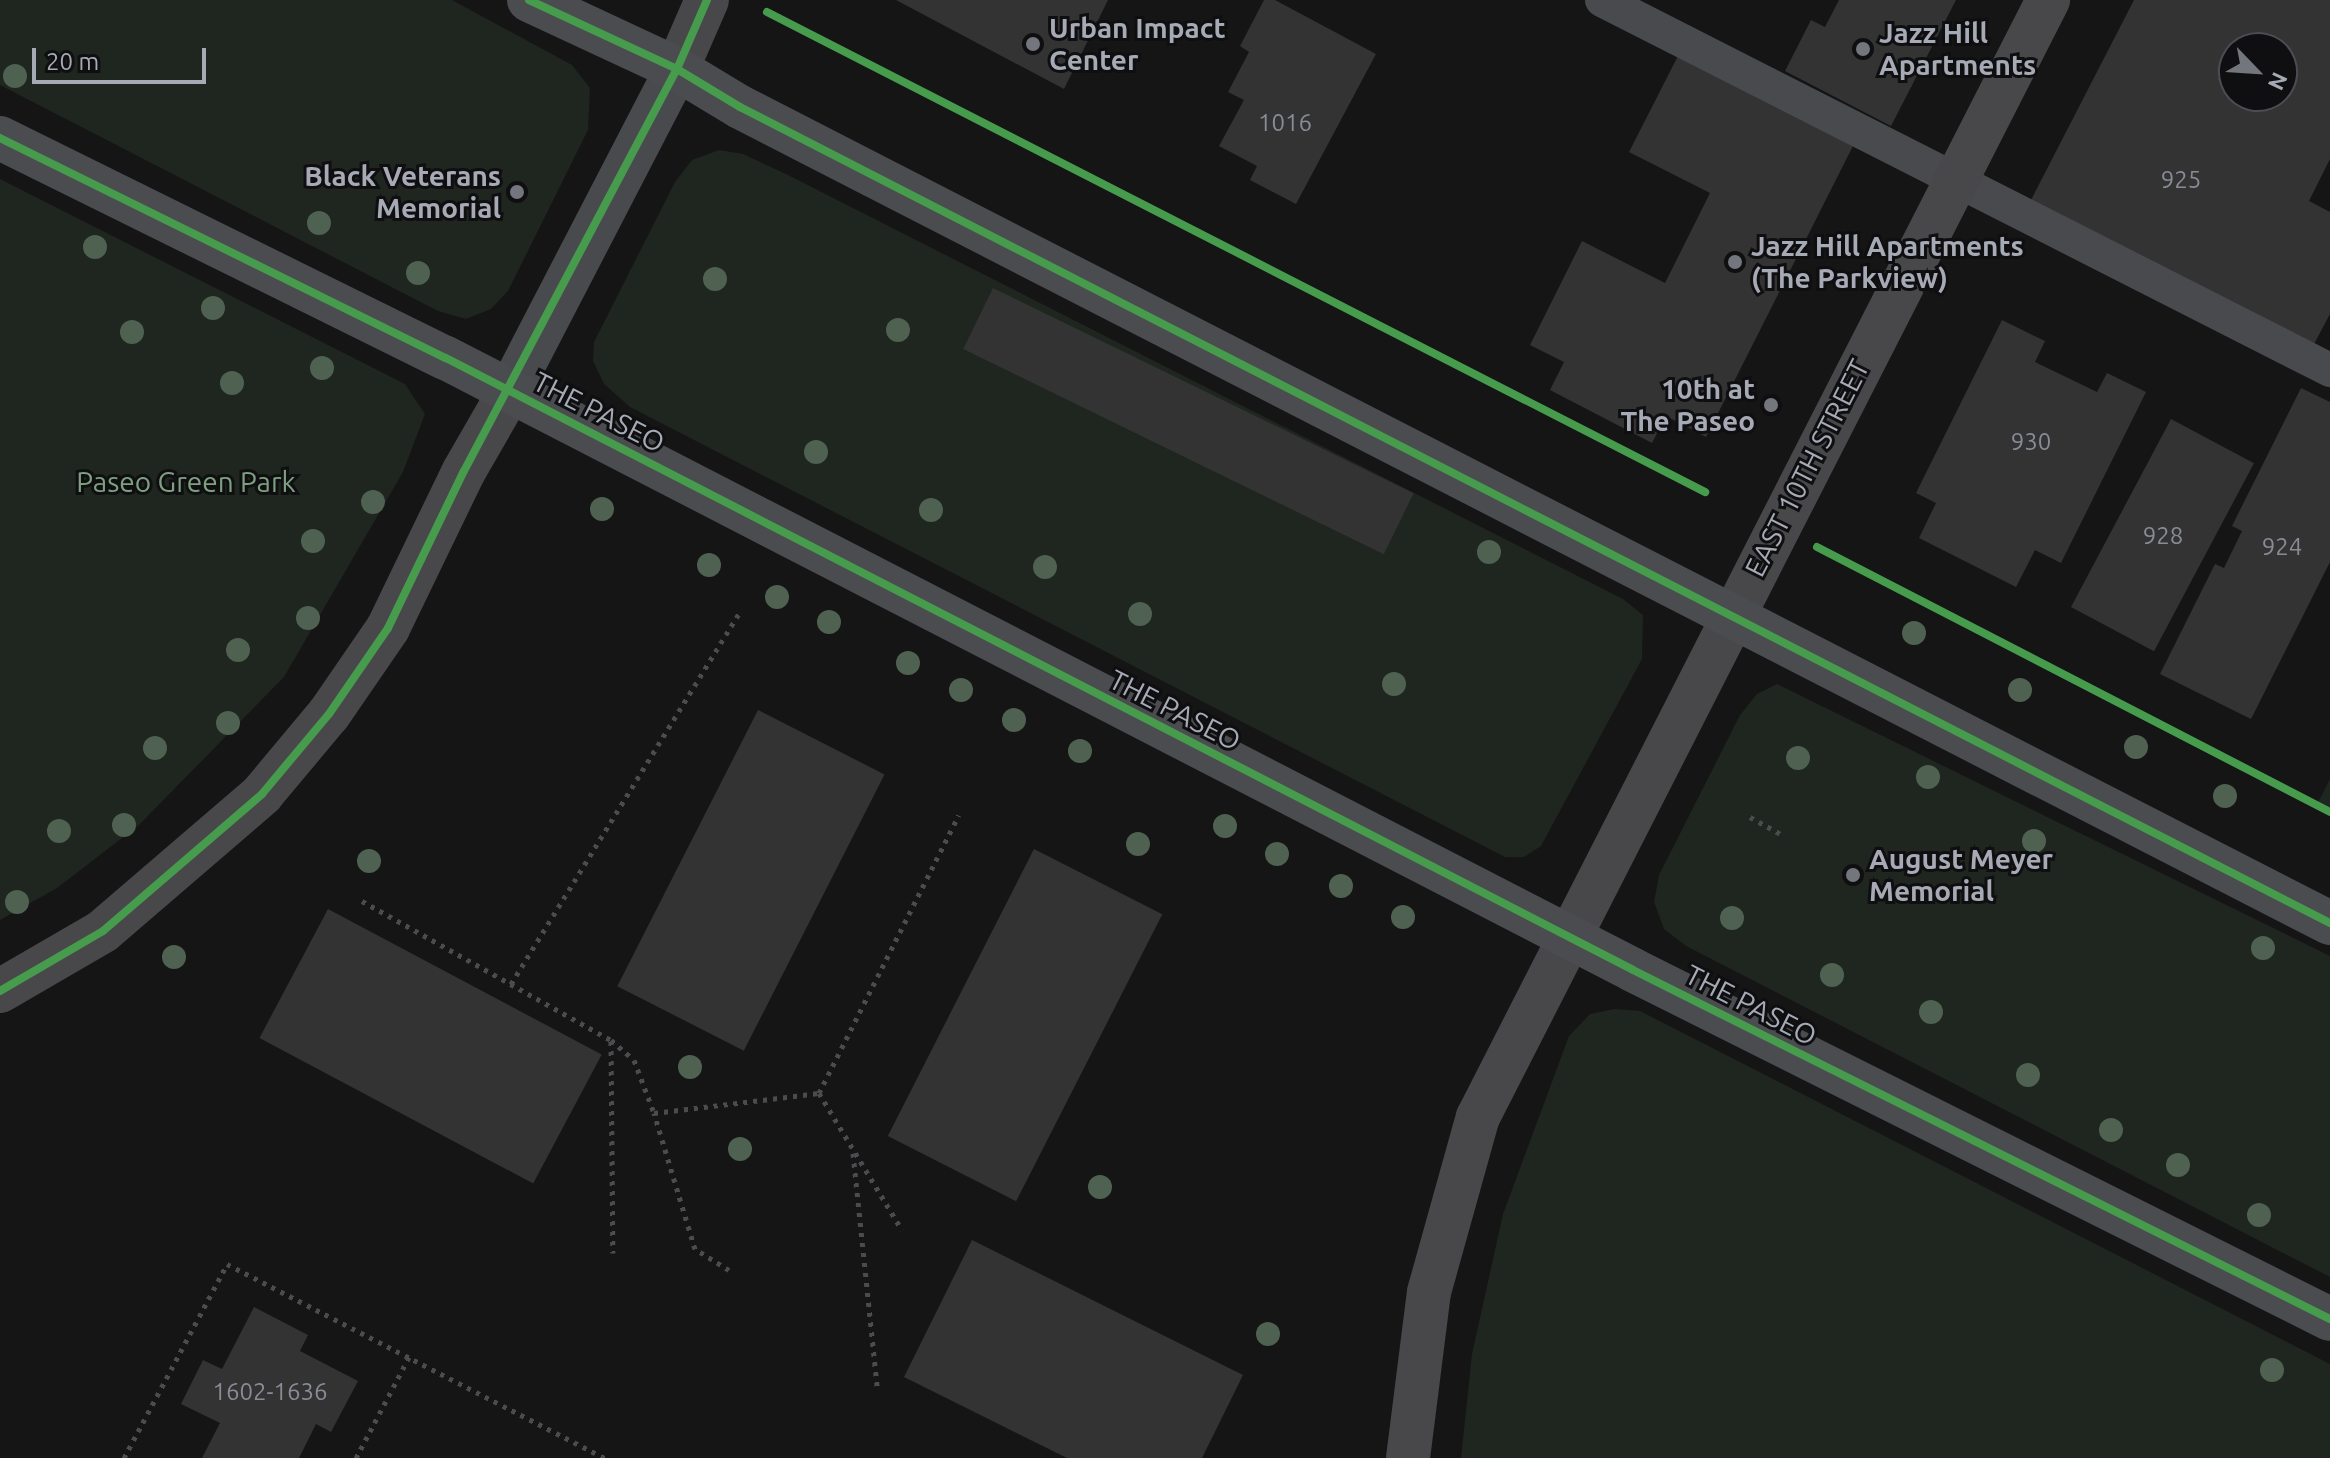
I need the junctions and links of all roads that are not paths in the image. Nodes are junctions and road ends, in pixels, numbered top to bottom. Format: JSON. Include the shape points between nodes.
{"nodes":[{"id":1,"x":529,"y":0,"type":"edge"},
{"id":2,"x":707,"y":0,"type":"edge"},
{"id":3,"x":1602,"y":0,"type":"edge"},
{"id":4,"x":2048,"y":0,"type":"edge"},
{"id":5,"x":677,"y":69,"type":"junction"},
{"id":6,"x":0,"y":138,"type":"edge"},
{"id":7,"x":1953,"y":181,"type":"junction"},
{"id":8,"x":2330,"y":370,"type":"edge"},
{"id":9,"x":510,"y":391,"type":"junction"},
{"id":10,"x":1732,"y":614,"type":"junction"},
{"id":11,"x":2330,"y":923,"type":"edge"},
{"id":12,"x":1567,"y":936,"type":"junction"},
{"id":13,"x":0,"y":991,"type":"edge"},
{"id":14,"x":2330,"y":1319,"type":"edge"},
{"id":15,"x":1408,"y":1458,"type":"edge"}],
"edges":[{"from":1,"to":5,"type":"main road"},
{"from":2,"to":5,"type":"main road"},
{"from":3,"to":7,"type":"lane"},
{"from":4,"to":7,"type":"main road","name":"EAST 10TH STREET"},
{"from":5,"to":9,"type":"street"},
{"from":5,"to":10,"type":"main road","via":[[754,114]]},
{"from":6,"to":9,"type":"main road","name":"THE PASEO"},
{"from":7,"to":8,"type":"lane"},
{"from":7,"to":10,"type":"main road","name":"EAST 10TH STREET"},
{"from":9,"to":12,"type":"main road","name":"THE PASEO"},
{"from":9,"to":13,"type":"main road","via":[[464,471],[388,628],[329,714],[262,794],[103,931]]},
{"from":10,"to":11,"type":"main road"},
{"from":10,"to":12,"type":"main road","name":"EAST 10TH STREET"},
{"from":12,"to":14,"type":"main road","name":"THE PASEO"},
{"from":12,"to":15,"type":"main road","name":"EAST 10TH STREET","via":[[1478,1117],[1443,1231],[1429,1292]]}]}
